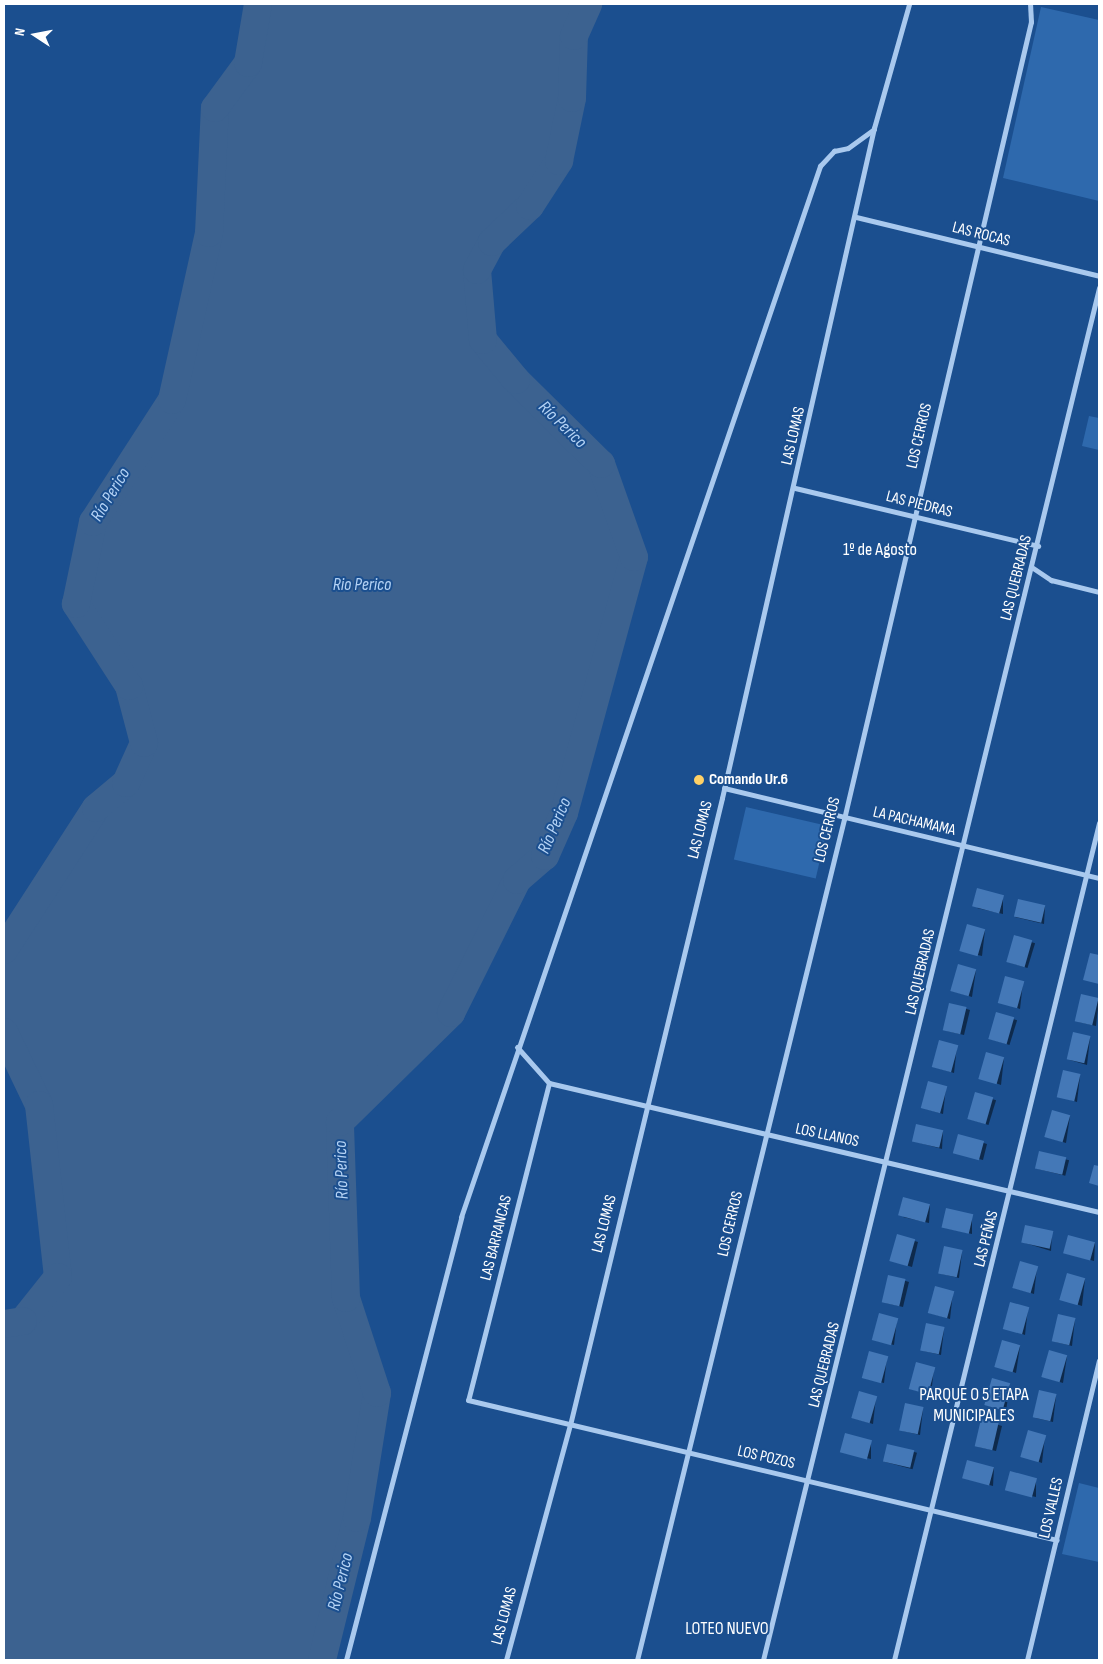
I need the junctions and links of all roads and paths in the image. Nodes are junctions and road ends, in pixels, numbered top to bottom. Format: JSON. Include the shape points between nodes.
{"nodes":[{"id":1,"x":909,"y":4,"type":"edge"},
{"id":2,"x":1030,"y":4,"type":"edge"},
{"id":3,"x":874,"y":128,"type":"junction"},
{"id":4,"x":856,"y":217,"type":"junction"},
{"id":5,"x":976,"y":247,"type":"junction"},
{"id":6,"x":1099,"y":276,"type":"edge"},
{"id":7,"x":1099,"y":288,"type":"edge"},
{"id":8,"x":795,"y":488,"type":"junction"},
{"id":9,"x":914,"y":517,"type":"junction"},
{"id":10,"x":1038,"y":546,"type":"junction"},
{"id":11,"x":1033,"y":568,"type":"junction"},
{"id":12,"x":1099,"y":592,"type":"edge"},
{"id":13,"x":724,"y":788,"type":"junction"},
{"id":14,"x":844,"y":819,"type":"junction"},
{"id":15,"x":1099,"y":823,"type":"edge"},
{"id":16,"x":963,"y":846,"type":"junction"},
{"id":17,"x":1087,"y":875,"type":"junction"},
{"id":18,"x":1099,"y":878,"type":"edge"},
{"id":19,"x":517,"y":1048,"type":"junction"},
{"id":20,"x":550,"y":1084,"type":"junction"},
{"id":21,"x":646,"y":1107,"type":"junction"},
{"id":22,"x":765,"y":1136,"type":"junction"},
{"id":23,"x":888,"y":1162,"type":"junction"},
{"id":24,"x":1012,"y":1192,"type":"junction"},
{"id":25,"x":1099,"y":1212,"type":"edge"},
{"id":26,"x":1099,"y":1361,"type":"edge"},
{"id":27,"x":468,"y":1400,"type":"joint"},
{"id":28,"x":570,"y":1425,"type":"junction"},
{"id":29,"x":690,"y":1453,"type":"junction"},
{"id":30,"x":809,"y":1481,"type":"junction"},
{"id":31,"x":930,"y":1510,"type":"junction"},
{"id":32,"x":1058,"y":1540,"type":"junction"},
{"id":33,"x":346,"y":1660,"type":"edge"},
{"id":34,"x":506,"y":1660,"type":"edge"},
{"id":35,"x":637,"y":1660,"type":"edge"},
{"id":36,"x":763,"y":1660,"type":"edge"},
{"id":37,"x":894,"y":1660,"type":"edge"},
{"id":38,"x":1027,"y":1660,"type":"edge"}],
"edges":[{"from":1,"to":3,"type":"street","name":"LAS LOMAS"},
{"from":2,"to":5,"type":"street","name":"LOS CERROS","via":[[1030,22]]},
{"from":3,"to":4,"type":"street","name":"LAS LOMAS"},
{"from":3,"to":19,"type":"street","via":[[848,148],[834,151],[820,166]]},
{"from":4,"to":5,"type":"street","name":"LAS ROCAS"},
{"from":4,"to":8,"type":"street","name":"LAS LOMAS"},
{"from":5,"to":6,"type":"street","name":"LAS ROCAS"},
{"from":5,"to":9,"type":"street","name":"LOS CERROS"},
{"from":7,"to":10,"type":"street","name":"LAS QUEBRADAS"},
{"from":8,"to":9,"type":"street","name":"LAS PIEDRAS"},
{"from":8,"to":13,"type":"street","name":"LAS LOMAS"},
{"from":9,"to":10,"type":"street","name":"LAS PIEDRAS"},
{"from":9,"to":14,"type":"street","name":"LOS CERROS"},
{"from":10,"to":11,"type":"street","name":"LAS QUEBRADAS"},
{"from":11,"to":12,"type":"street","via":[[1051,580]]},
{"from":11,"to":16,"type":"street","name":"LAS QUEBRADAS"},
{"from":13,"to":14,"type":"street","name":"LA PACHAMAMA"},
{"from":13,"to":21,"type":"street","name":"LAS LOMAS"},
{"from":14,"to":16,"type":"street","name":"LA PACHAMAMA"},
{"from":14,"to":22,"type":"street","name":"LOS CERROS"},
{"from":15,"to":17,"type":"street","name":"LAS PEÑAS"},
{"from":16,"to":17,"type":"street","name":"LA PACHAMAMA"},
{"from":16,"to":23,"type":"street","name":"LAS QUEBRADAS"},
{"from":17,"to":18,"type":"street","name":"LA PACHAMAMA"},
{"from":17,"to":24,"type":"street","name":"LAS PEÑAS"},
{"from":19,"to":20,"type":"street"},
{"from":19,"to":33,"type":"street","via":[[461,1217]]},
{"from":20,"to":21,"type":"street","name":"LOS LLANOS"},
{"from":20,"to":27,"type":"street","name":"LAS BARRANCAS"},
{"from":21,"to":22,"type":"street","name":"LOS LLANOS"},
{"from":21,"to":28,"type":"street","name":"LAS LOMAS"},
{"from":22,"to":23,"type":"street","name":"LOS LLANOS"},
{"from":22,"to":29,"type":"street","name":"LOS CERROS"},
{"from":23,"to":24,"type":"street","name":"LOS LLANOS"},
{"from":23,"to":30,"type":"street","name":"LAS QUEBRADAS"},
{"from":24,"to":25,"type":"street","name":"LOS LLANOS"},
{"from":24,"to":31,"type":"street","name":"LAS PEÑAS"},
{"from":26,"to":32,"type":"street","name":"LOS VALLES"},
{"from":27,"to":28,"type":"street","name":"LOS POZOS"},
{"from":28,"to":29,"type":"street","name":"LOS POZOS"},
{"from":28,"to":34,"type":"street","name":"LAS LOMAS"},
{"from":29,"to":30,"type":"street","name":"LOS POZOS"},
{"from":29,"to":35,"type":"street","name":"LOS CERROS"},
{"from":30,"to":31,"type":"street","name":"LOS POZOS"},
{"from":30,"to":36,"type":"street","name":"LAS QUEBRADAS"},
{"from":31,"to":32,"type":"street","name":"LOS POZOS"},
{"from":31,"to":37,"type":"street","name":"LAS PEÑAS"},
{"from":32,"to":38,"type":"street","name":"LOS VALLES"}]}
